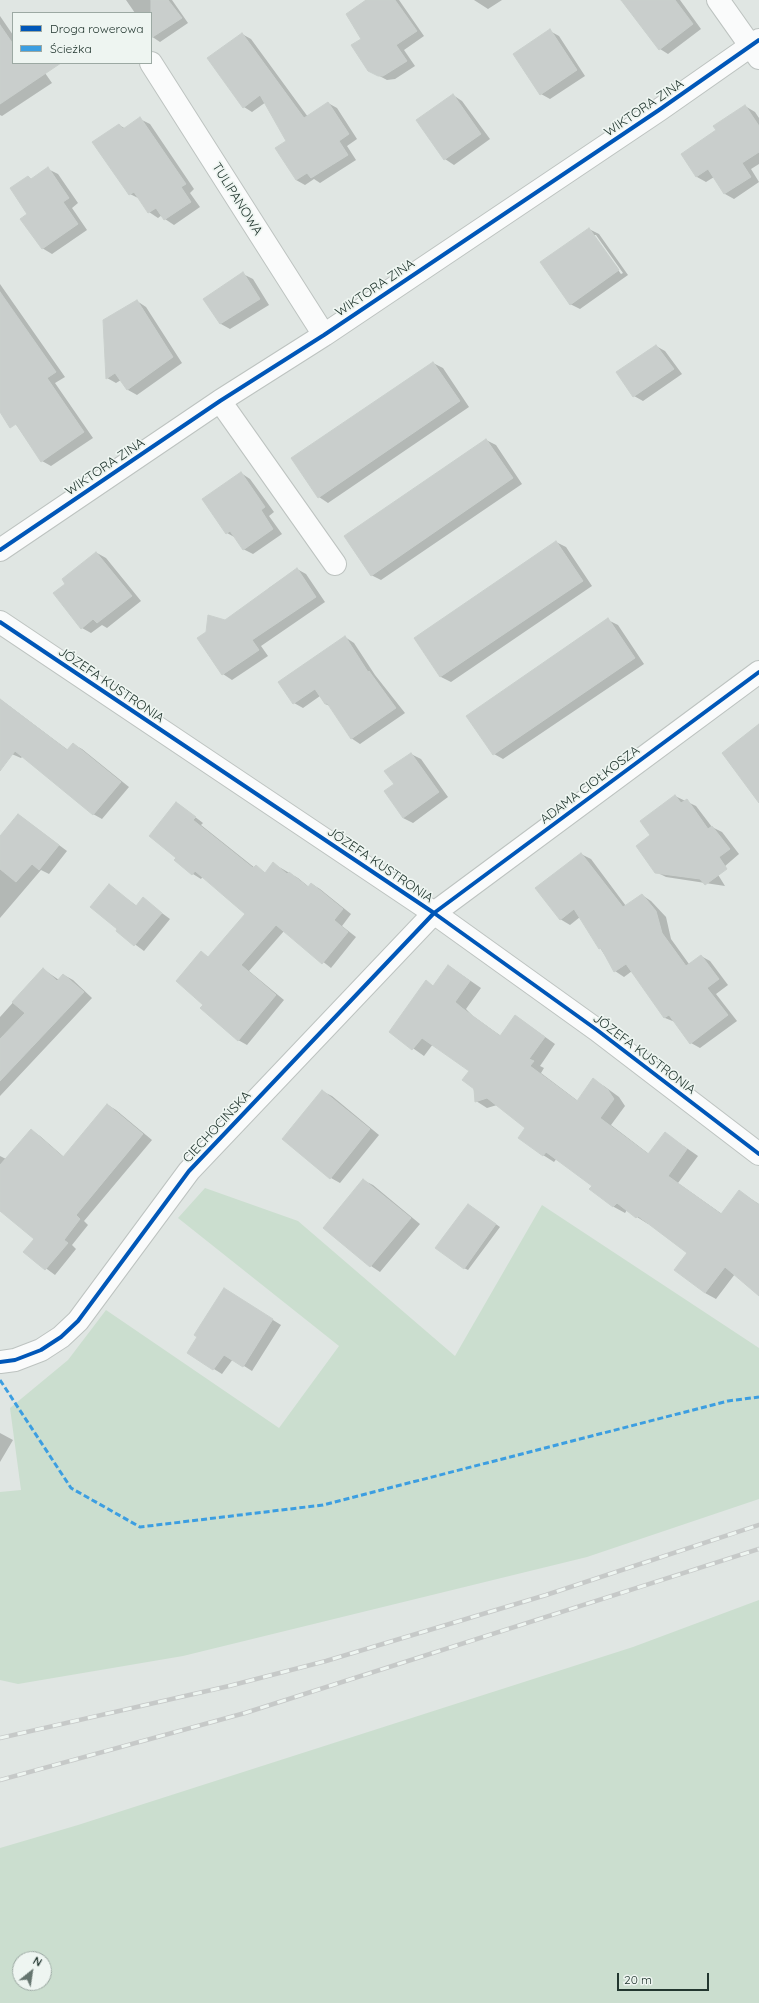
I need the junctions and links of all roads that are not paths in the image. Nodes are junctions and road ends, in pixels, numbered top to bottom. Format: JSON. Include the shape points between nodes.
{"nodes":[{"id":1,"x":718,"y":0,"type":"edge"},
{"id":2,"x":756,"y":48,"type":"edge"},
{"id":3,"x":152,"y":64,"type":"edge"},
{"id":4,"x":324,"y":335,"type":"junction"},
{"id":5,"x":220,"y":401,"type":"junction"},
{"id":6,"x":0,"y":550,"type":"edge"},
{"id":7,"x":335,"y":564,"type":"dead end"},
{"id":8,"x":0,"y":622,"type":"edge"},
{"id":9,"x":759,"y":672,"type":"edge"},
{"id":10,"x":434,"y":913,"type":"junction"},
{"id":11,"x":759,"y":1154,"type":"edge"},
{"id":12,"x":0,"y":1362,"type":"edge"}],
"edges":[{"from":1,"to":2,"type":"street"},
{"from":2,"to":4,"type":"street","name":"WIKTORA ZINA","via":[[659,110]]},
{"from":3,"to":4,"type":"street","name":"TULIPANOWA"},
{"from":4,"to":5,"type":"street","name":"WIKTORA ZINA"},
{"from":5,"to":6,"type":"street","name":"WIKTORA ZINA"},
{"from":5,"to":7,"type":"street"},
{"from":8,"to":10,"type":"street","name":"JÓZEFA KUSTRONIA"},
{"from":9,"to":10,"type":"street","name":"ADAMA CIOŁKOSZA"},
{"from":10,"to":11,"type":"street","name":"JÓZEFA KUSTRONIA","via":[[597,1030]]},
{"from":10,"to":12,"type":"street","name":"CIECHOCIŃSKA","via":[[189,1172],[78,1321],[61,1337],[41,1350],[15,1360]]}]}
